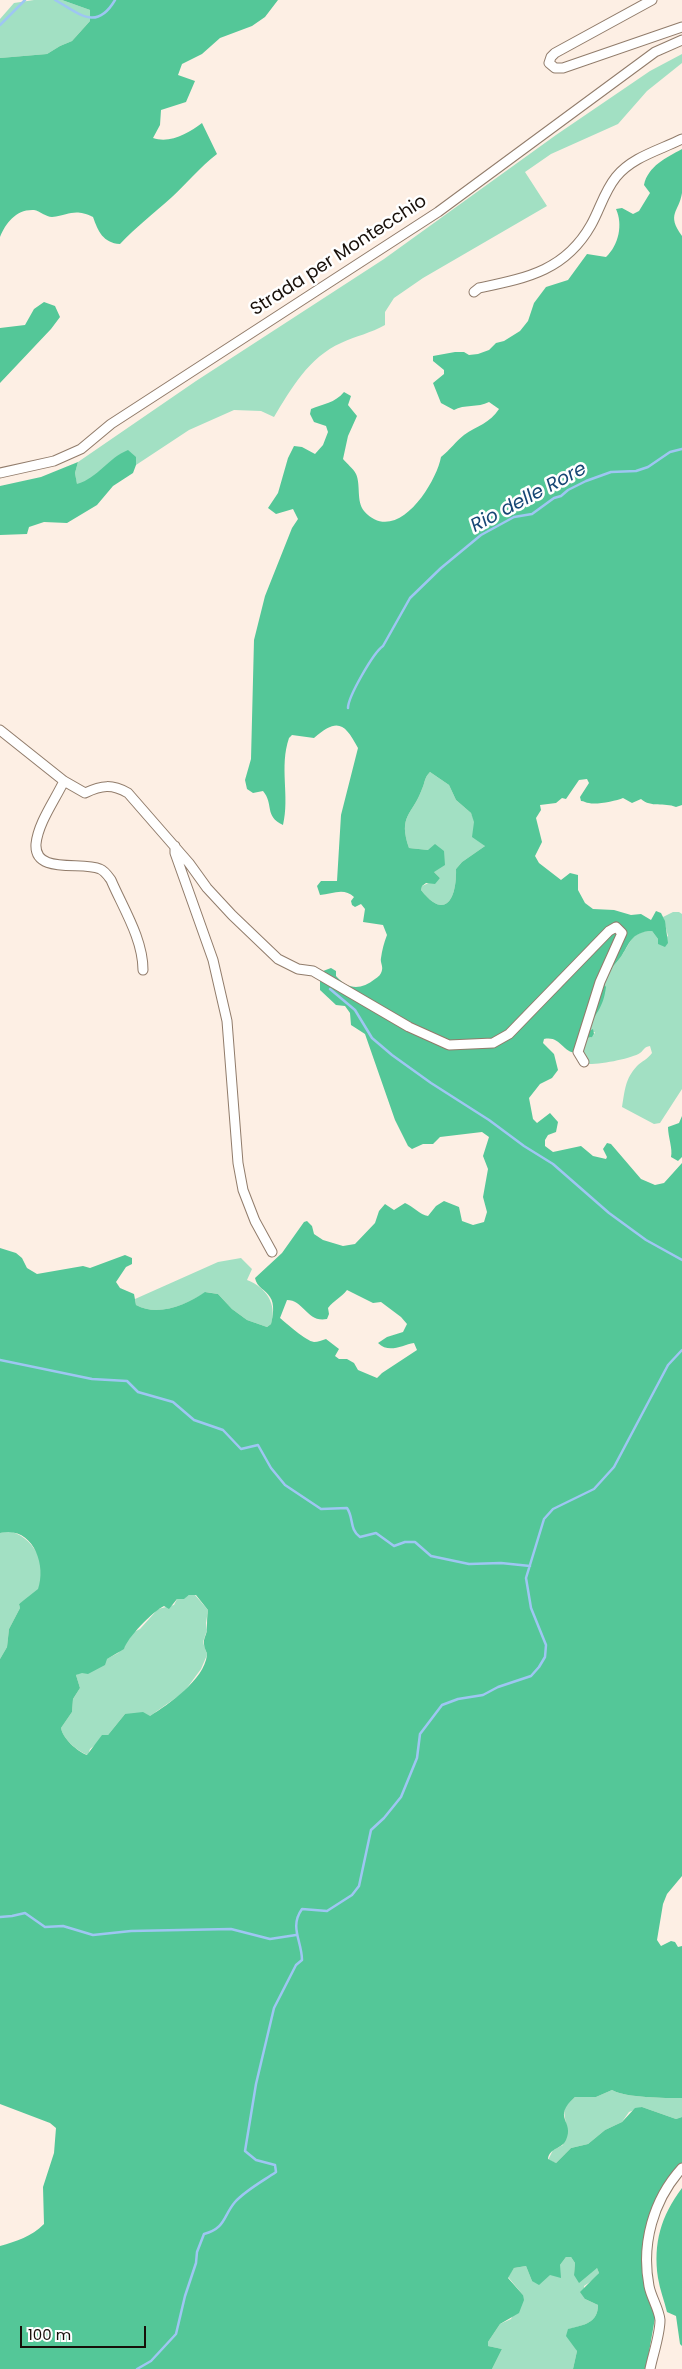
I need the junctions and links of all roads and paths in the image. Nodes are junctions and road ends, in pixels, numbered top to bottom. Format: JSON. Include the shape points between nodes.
{"nodes":[{"id":1,"x":652,"y":0,"type":"edge"},
{"id":2,"x":682,"y":27,"type":"edge"},
{"id":3,"x":682,"y":40,"type":"edge"},
{"id":4,"x":682,"y":139,"type":"edge"},
{"id":5,"x":474,"y":292,"type":"dead end"},
{"id":6,"x":0,"y":473,"type":"edge"},
{"id":7,"x":0,"y":730,"type":"edge"},
{"id":8,"x":64,"y":781,"type":"junction"},
{"id":9,"x":175,"y":846,"type":"junction"},
{"id":10,"x":143,"y":970,"type":"dead end"},
{"id":11,"x":584,"y":1062,"type":"dead end"},
{"id":12,"x":272,"y":1252,"type":"dead end"},
{"id":13,"x":682,"y":2168,"type":"edge"},
{"id":14,"x":650,"y":2369,"type":"edge"}],
"edges":[{"from":1,"to":2,"type":"street","via":[[556,53],[549,63],[555,68],[563,68]]},
{"from":3,"to":6,"type":"street","name":"Strada per Montecchio","via":[[649,56],[438,212],[111,424],[81,449],[54,460]]},
{"from":4,"to":5,"type":"street","via":[[636,160],[616,176],[578,246],[556,265],[478,288]]},
{"from":7,"to":8,"type":"street"},
{"from":8,"to":9,"type":"street","via":[[85,793],[104,785],[128,793]]},
{"from":8,"to":10,"type":"street","via":[[41,828],[36,845],[38,857],[49,863],[90,866],[105,872],[143,956]]},
{"from":9,"to":11,"type":"street","via":[[206,888],[278,959],[298,969],[312,971],[409,1027],[450,1045],[493,1043],[509,1034],[609,931],[616,928],[622,933],[600,982],[578,1052]]},
{"from":9,"to":12,"type":"street","via":[[212,960],[227,1020],[243,1190]]},
{"from":13,"to":14,"type":"street","via":[[654,2214],[648,2236],[649,2286],[660,2319]]}]}
